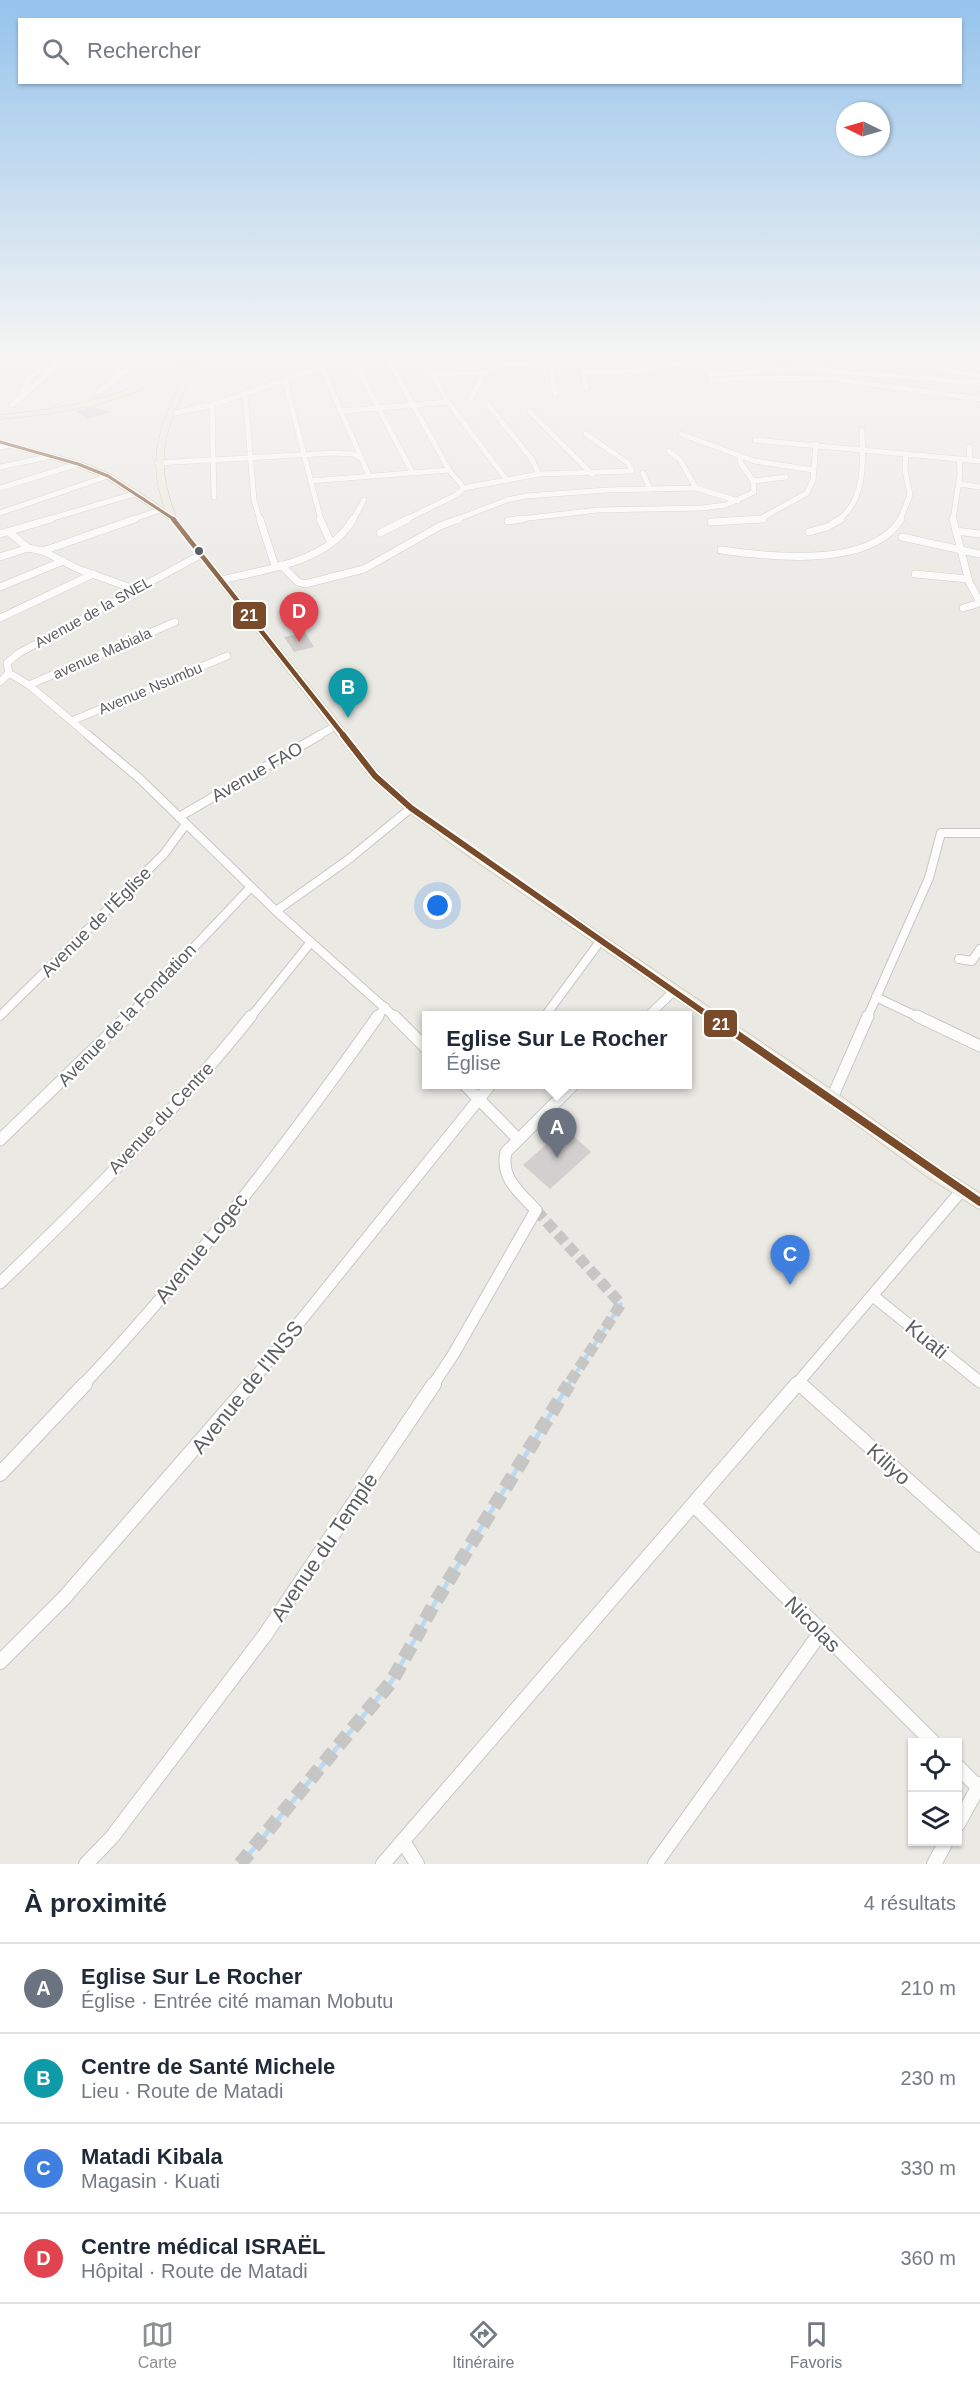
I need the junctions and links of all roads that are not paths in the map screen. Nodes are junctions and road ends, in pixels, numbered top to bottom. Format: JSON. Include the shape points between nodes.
{"nodes":[{"id":1,"x":160,"y":441,"type":"edge"},
{"id":2,"x":213,"y":441,"type":"edge"},
{"id":3,"x":249,"y":441,"type":"edge"},
{"id":4,"x":300,"y":441,"type":"edge"},
{"id":5,"x":353,"y":441,"type":"edge"},
{"id":6,"x":395,"y":441,"type":"edge"},
{"id":7,"x":433,"y":441,"type":"edge"},
{"id":8,"x":477,"y":441,"type":"edge"},
{"id":9,"x":517,"y":441,"type":"edge"},
{"id":10,"x":559,"y":441,"type":"edge"},
{"id":11,"x":596,"y":441,"type":"edge"},
{"id":12,"x":699,"y":441,"type":"edge"},
{"id":13,"x":770,"y":441,"type":"edge"},
{"id":14,"x":862,"y":441,"type":"edge"},
{"id":15,"x":0,"y":442,"type":"edge"},
{"id":16,"x":816,"y":444,"type":"junction"},
{"id":17,"x":12,"y":445,"type":"junction"},
{"id":18,"x":0,"y":447,"type":"edge"},
{"id":19,"x":969,"y":447,"type":"dead end"},
{"id":20,"x":862,"y":448,"type":"junction"},
{"id":21,"x":669,"y":451,"type":"dead end"},
{"id":22,"x":906,"y":454,"type":"junction"},
{"id":23,"x":304,"y":455,"type":"junction"},
{"id":24,"x":52,"y":456,"type":"junction"},
{"id":25,"x":741,"y":457,"type":"junction"},
{"id":26,"x":250,"y":458,"type":"junction"},
{"id":27,"x":361,"y":458,"type":"junction"},
{"id":28,"x":960,"y":459,"type":"junction"},
{"id":29,"x":211,"y":460,"type":"junction"},
{"id":30,"x":970,"y":460,"type":"junction"},
{"id":31,"x":980,"y":460,"type":"edge"},
{"id":32,"x":157,"y":463,"type":"junction"},
{"id":33,"x":78,"y":464,"type":"junction"},
{"id":34,"x":0,"y":467,"type":"edge"},
{"id":35,"x":449,"y":470,"type":"junction"},
{"id":36,"x":814,"y":470,"type":"junction"},
{"id":37,"x":412,"y":472,"type":"junction"},
{"id":38,"x":643,"y":473,"type":"dead end"},
{"id":39,"x":539,"y":474,"type":"junction"},
{"id":40,"x":591,"y":474,"type":"junction"},
{"id":41,"x":108,"y":476,"type":"junction"},
{"id":42,"x":369,"y":476,"type":"junction"},
{"id":43,"x":786,"y":477,"type":"dead end"},
{"id":44,"x":506,"y":479,"type":"junction"},
{"id":45,"x":310,"y":481,"type":"junction"},
{"id":46,"x":753,"y":481,"type":"junction"},
{"id":47,"x":958,"y":484,"type":"junction"},
{"id":48,"x":160,"y":486,"type":"junction"},
{"id":49,"x":980,"y":487,"type":"edge"},
{"id":50,"x":0,"y":488,"type":"edge"},
{"id":51,"x":464,"y":488,"type":"junction"},
{"id":52,"x":696,"y":488,"type":"junction"},
{"id":53,"x":650,"y":489,"type":"junction"},
{"id":54,"x":135,"y":492,"type":"junction"},
{"id":55,"x":214,"y":498,"type":"dead end"},
{"id":56,"x":364,"y":500,"type":"dead end"},
{"id":57,"x":738,"y":501,"type":"junction"},
{"id":58,"x":700,"y":506,"type":"junction"},
{"id":59,"x":160,"y":510,"type":"junction"},
{"id":60,"x":0,"y":513,"type":"edge"},
{"id":61,"x":172,"y":517,"type":"junction"},
{"id":62,"x":508,"y":521,"type":"dead end"},
{"id":63,"x":711,"y":522,"type":"junction"},
{"id":64,"x":714,"y":529,"type":"dead end"},
{"id":65,"x":956,"y":531,"type":"junction"},
{"id":66,"x":9,"y":532,"type":"junction"},
{"id":67,"x":809,"y":532,"type":"dead end"},
{"id":68,"x":380,"y":533,"type":"dead end"},
{"id":69,"x":0,"y":534,"type":"edge"},
{"id":70,"x":980,"y":534,"type":"edge"},
{"id":71,"x":902,"y":537,"type":"dead end"},
{"id":72,"x":330,"y":541,"type":"junction"},
{"id":73,"x":28,"y":548,"type":"junction"},
{"id":74,"x":721,"y":550,"type":"dead end"},
{"id":75,"x":43,"y":551,"type":"junction"},
{"id":76,"x":960,"y":551,"type":"junction"},
{"id":77,"x":202,"y":554,"type":"junction"},
{"id":78,"x":980,"y":554,"type":"edge"},
{"id":79,"x":0,"y":557,"type":"edge"},
{"id":80,"x":63,"y":561,"type":"junction"},
{"id":81,"x":278,"y":566,"type":"junction"},
{"id":82,"x":93,"y":574,"type":"junction"},
{"id":83,"x":915,"y":574,"type":"dead end"},
{"id":84,"x":968,"y":579,"type":"junction"},
{"id":85,"x":222,"y":580,"type":"junction"},
{"id":86,"x":0,"y":587,"type":"edge"},
{"id":87,"x":134,"y":589,"type":"junction"},
{"id":88,"x":963,"y":608,"type":"dead end"},
{"id":89,"x":0,"y":618,"type":"edge"},
{"id":90,"x":175,"y":622,"type":"dead end"},
{"id":91,"x":227,"y":656,"type":"dead end"},
{"id":92,"x":4,"y":662,"type":"edge"},
{"id":93,"x":9,"y":674,"type":"junction"},
{"id":94,"x":0,"y":682,"type":"edge"},
{"id":95,"x":29,"y":685,"type":"junction"},
{"id":96,"x":74,"y":720,"type":"junction"},
{"id":97,"x":335,"y":726,"type":"junction"},
{"id":98,"x":411,"y":808,"type":"junction"},
{"id":99,"x":183,"y":821,"type":"junction"},
{"id":100,"x":980,"y":833,"type":"edge"},
{"id":101,"x":251,"y":887,"type":"junction"},
{"id":102,"x":276,"y":911,"type":"junction"},
{"id":103,"x":601,"y":940,"type":"junction"},
{"id":104,"x":311,"y":942,"type":"junction"},
{"id":105,"x":980,"y":949,"type":"edge"},
{"id":106,"x":959,"y":959,"type":"dead end"},
{"id":107,"x":675,"y":990,"type":"junction"},
{"id":108,"x":876,"y":997,"type":"junction"},
{"id":109,"x":385,"y":1007,"type":"junction"},
{"id":110,"x":549,"y":1011,"type":"edge"},
{"id":111,"x":653,"y":1011,"type":"edge"},
{"id":112,"x":0,"y":1016,"type":"edge"},
{"id":113,"x":422,"y":1044,"type":"edge"},
{"id":114,"x":980,"y":1046,"type":"edge"},
{"id":115,"x":469,"y":1089,"type":"edge"},
{"id":116,"x":488,"y":1089,"type":"edge"},
{"id":117,"x":569,"y":1089,"type":"edge"},
{"id":118,"x":832,"y":1098,"type":"junction"},
{"id":119,"x":480,"y":1100,"type":"junction"},
{"id":120,"x":517,"y":1138,"type":"junction"},
{"id":121,"x":0,"y":1140,"type":"edge"},
{"id":122,"x":962,"y":1190,"type":"junction"},
{"id":123,"x":980,"y":1202,"type":"edge"},
{"id":124,"x":0,"y":1283,"type":"edge"},
{"id":125,"x":873,"y":1296,"type":"junction"},
{"id":126,"x":980,"y":1382,"type":"edge"},
{"id":127,"x":799,"y":1383,"type":"junction"},
{"id":128,"x":0,"y":1474,"type":"edge"},
{"id":129,"x":694,"y":1505,"type":"junction"},
{"id":130,"x":980,"y":1545,"type":"edge"},
{"id":131,"x":821,"y":1632,"type":"junction"},
{"id":132,"x":0,"y":1662,"type":"edge"},
{"id":133,"x":928,"y":1738,"type":"edge"},
{"id":134,"x":962,"y":1772,"type":"edge"},
{"id":135,"x":979,"y":1787,"type":"edge"},
{"id":136,"x":962,"y":1816,"type":"edge"},
{"id":137,"x":402,"y":1841,"type":"junction"},
{"id":138,"x":944,"y":1846,"type":"edge"},
{"id":139,"x":86,"y":1864,"type":"edge"},
{"id":140,"x":383,"y":1864,"type":"edge"},
{"id":141,"x":417,"y":1864,"type":"edge"},
{"id":142,"x":655,"y":1864,"type":"edge"},
{"id":143,"x":934,"y":1864,"type":"edge"}],
"edges":[{"from":1,"to":32,"type":"highway"},
{"from":2,"to":29,"type":"street"},
{"from":3,"to":26,"type":"street"},
{"from":4,"to":23,"type":"street"},
{"from":5,"to":27,"type":"street"},
{"from":6,"to":37,"type":"street"},
{"from":7,"to":35,"type":"street"},
{"from":8,"to":44,"type":"street"},
{"from":9,"to":39,"type":"street"},
{"from":10,"to":40,"type":"street"},
{"from":11,"to":40,"type":"street","via":[[633,470]]},
{"from":12,"to":25,"type":"street"},
{"from":13,"to":16,"type":"street"},
{"from":14,"to":20,"type":"street"},
{"from":15,"to":17,"type":"highway"},
{"from":16,"to":20,"type":"street"},
{"from":16,"to":36,"type":"street"},
{"from":17,"to":18,"type":"street"},
{"from":17,"to":24,"type":"highway"},
{"from":19,"to":30,"type":"street"},
{"from":20,"to":22,"type":"street"},
{"from":20,"to":67,"type":"street","via":[[859,489],[852,510],[831,525]]},
{"from":21,"to":52,"type":"street","via":[[680,460]]},
{"from":22,"to":28,"type":"street"},
{"from":22,"to":74,"type":"street","via":[[910,498],[898,523],[882,538],[849,550],[811,555],[758,556]]},
{"from":23,"to":26,"type":"street"},
{"from":23,"to":27,"type":"street","via":[[345,453]]},
{"from":23,"to":45,"type":"street"},
{"from":24,"to":33,"type":"highway"},
{"from":24,"to":34,"type":"street"},
{"from":25,"to":36,"type":"street"},
{"from":25,"to":46,"type":"street","via":[[740,462]]},
{"from":26,"to":29,"type":"street"},
{"from":26,"to":81,"type":"street","via":[[254,500]]},
{"from":27,"to":42,"type":"street"},
{"from":28,"to":30,"type":"street"},
{"from":28,"to":47,"type":"street"},
{"from":29,"to":32,"type":"street"},
{"from":29,"to":55,"type":"street"},
{"from":30,"to":31,"type":"street"},
{"from":32,"to":48,"type":"highway"},
{"from":33,"to":41,"type":"highway"},
{"from":33,"to":50,"type":"street"},
{"from":35,"to":37,"type":"street"},
{"from":35,"to":51,"type":"street"},
{"from":36,"to":63,"type":"street","via":[[807,493],[768,517]]},
{"from":37,"to":42,"type":"street"},
{"from":38,"to":53,"type":"street"},
{"from":39,"to":40,"type":"street"},
{"from":39,"to":44,"type":"street"},
{"from":41,"to":54,"type":"highway"},
{"from":41,"to":60,"type":"street"},
{"from":42,"to":45,"type":"street"},
{"from":43,"to":46,"type":"street"},
{"from":44,"to":51,"type":"street"},
{"from":45,"to":72,"type":"street"},
{"from":46,"to":57,"type":"street","via":[[754,492]]},
{"from":47,"to":49,"type":"street"},
{"from":47,"to":65,"type":"street","via":[[953,510]]},
{"from":48,"to":54,"type":"highway"},
{"from":48,"to":61,"type":"highway"},
{"from":51,"to":68,"type":"street"},
{"from":52,"to":53,"type":"street"},
{"from":52,"to":57,"type":"street"},
{"from":53,"to":81,"type":"street","via":[[541,494],[507,500],[440,526],[372,566],[305,584]]},
{"from":54,"to":59,"type":"highway"},
{"from":54,"to":66,"type":"street"},
{"from":56,"to":72,"type":"street","via":[[349,529]]},
{"from":57,"to":58,"type":"street"},
{"from":58,"to":62,"type":"street","via":[[575,512]]},
{"from":58,"to":63,"type":"street"},
{"from":59,"to":61,"type":"highway"},
{"from":59,"to":75,"type":"street"},
{"from":61,"to":77,"type":"highway"},
{"from":63,"to":64,"type":"street"},
{"from":65,"to":70,"type":"street"},
{"from":65,"to":76,"type":"street"},
{"from":66,"to":69,"type":"street"},
{"from":66,"to":73,"type":"street"},
{"from":71,"to":76,"type":"street"},
{"from":72,"to":81,"type":"street","via":[[303,559]]},
{"from":73,"to":75,"type":"street"},
{"from":73,"to":79,"type":"street"},
{"from":75,"to":80,"type":"street"},
{"from":76,"to":78,"type":"street"},
{"from":76,"to":84,"type":"street"},
{"from":77,"to":85,"type":"highway"},
{"from":77,"to":87,"type":"street","name":"Avenue de la SNEL"},
{"from":80,"to":82,"type":"street"},
{"from":80,"to":86,"type":"street"},
{"from":81,"to":85,"type":"street"},
{"from":82,"to":87,"type":"street"},
{"from":82,"to":89,"type":"street"},
{"from":83,"to":84,"type":"street"},
{"from":84,"to":88,"type":"street","via":[[978,600],[977,604]]},
{"from":85,"to":97,"type":"highway"},
{"from":87,"to":92,"type":"street","name":"Avenue de la SNEL"},
{"from":90,"to":95,"type":"street","name":"avenue Mabiala"},
{"from":91,"to":96,"type":"street","name":"Avenue Nsumbu"},
{"from":92,"to":93,"type":"street","name":"Avenue de la SNEL"},
{"from":93,"to":94,"type":"street"},
{"from":93,"to":95,"type":"street"},
{"from":95,"to":96,"type":"street"},
{"from":96,"to":99,"type":"street"},
{"from":97,"to":98,"type":"highway","via":[[375,776]]},
{"from":97,"to":99,"type":"street","name":"Avenue FAO"},
{"from":98,"to":102,"type":"street","via":[[350,859]]},
{"from":98,"to":103,"type":"highway"},
{"from":99,"to":101,"type":"street"},
{"from":99,"to":112,"type":"street","name":"Avenue de l'Église","via":[[164,854]]},
{"from":100,"to":108,"type":"street","via":[[941,833],[929,878]]},
{"from":101,"to":102,"type":"street"},
{"from":101,"to":121,"type":"street","name":"Avenue de la Fondation","via":[[103,1043]]},
{"from":102,"to":104,"type":"street"},
{"from":103,"to":107,"type":"highway"},
{"from":103,"to":110,"type":"street"},
{"from":104,"to":109,"type":"street"},
{"from":104,"to":124,"type":"street","name":"Avenue du Centre","via":[[209,1069],[60,1226]]},
{"from":105,"to":106,"type":"street","via":[[972,961]]},
{"from":107,"to":111,"type":"street"},
{"from":107,"to":118,"type":"highway"},
{"from":108,"to":114,"type":"street"},
{"from":108,"to":118,"type":"street"},
{"from":109,"to":113,"type":"street"},
{"from":109,"to":128,"type":"street","name":"Avenue Logec","via":[[322,1094],[137,1328]]},
{"from":115,"to":119,"type":"street"},
{"from":116,"to":119,"type":"street","name":"Avenue de l'INSS"},
{"from":117,"to":120,"type":"street"},
{"from":118,"to":122,"type":"highway"},
{"from":119,"to":120,"type":"street"},
{"from":119,"to":132,"type":"street","name":"Avenue de l'INSS","via":[[221,1420],[64,1598]]},
{"from":120,"to":139,"type":"street","name":"Avenue du Temple","via":[[502,1162],[504,1173],[536,1210],[453,1355],[265,1635],[112,1837]]},
{"from":122,"to":123,"type":"highway"},
{"from":122,"to":125,"type":"street"},
{"from":125,"to":126,"type":"street","name":"Kuati"},
{"from":125,"to":127,"type":"street"},
{"from":127,"to":129,"type":"street"},
{"from":127,"to":130,"type":"street","name":"Kiliyo"},
{"from":129,"to":131,"type":"street","name":"Nicolas"},
{"from":129,"to":137,"type":"street"},
{"from":131,"to":133,"type":"street","name":"Nicolas"},
{"from":131,"to":142,"type":"street"},
{"from":134,"to":135,"type":"street"},
{"from":135,"to":136,"type":"street"},
{"from":137,"to":140,"type":"street"},
{"from":137,"to":141,"type":"street"},
{"from":138,"to":143,"type":"street"}]}
